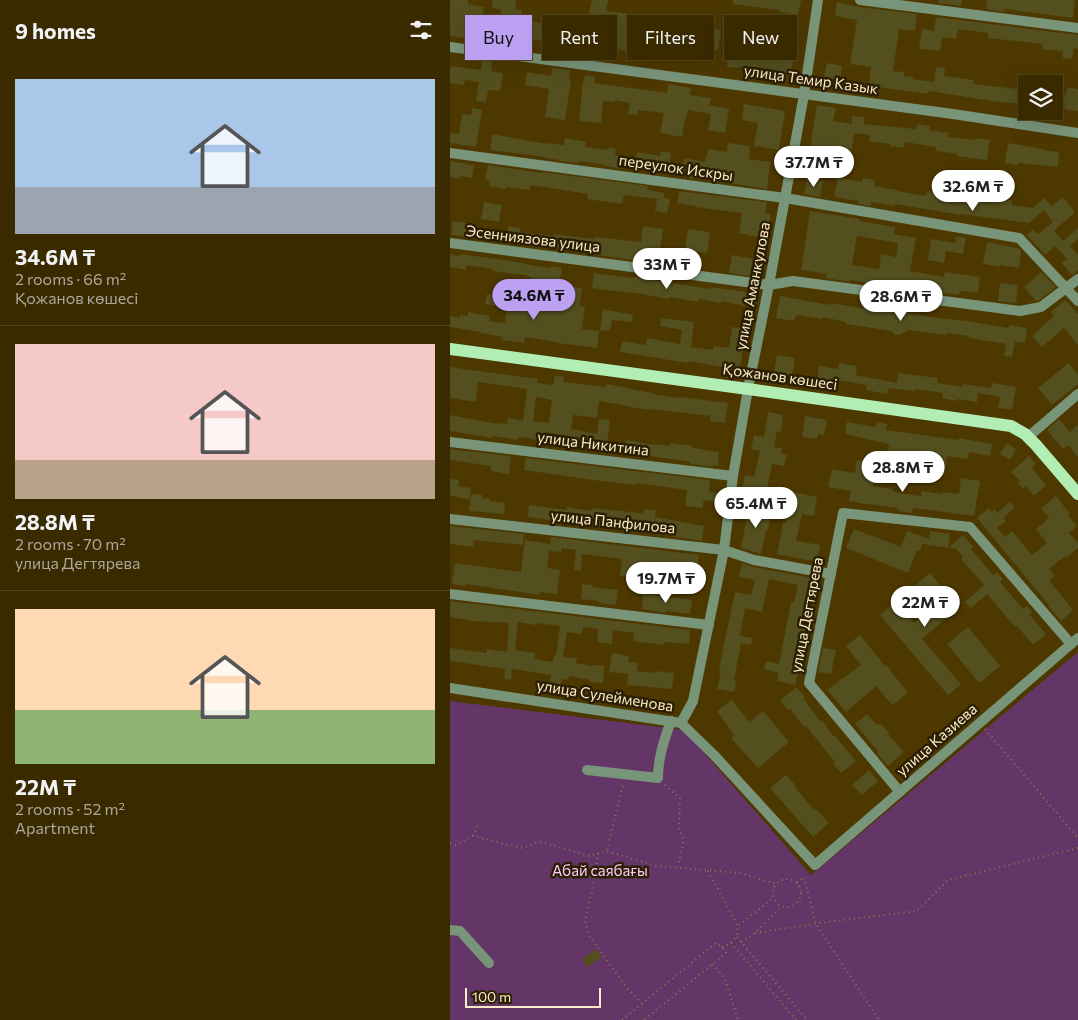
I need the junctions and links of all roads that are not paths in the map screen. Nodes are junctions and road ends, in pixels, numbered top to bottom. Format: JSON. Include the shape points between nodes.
{"nodes":[{"id":1,"x":818,"y":0,"type":"edge"},
{"id":2,"x":860,"y":0,"type":"edge"},
{"id":3,"x":1078,"y":28,"type":"edge"},
{"id":4,"x":450,"y":47,"type":"edge"},
{"id":5,"x":804,"y":95,"type":"junction"},
{"id":6,"x":1078,"y":133,"type":"edge"},
{"id":7,"x":450,"y":153,"type":"edge"},
{"id":8,"x":785,"y":198,"type":"junction"},
{"id":9,"x":450,"y":243,"type":"edge"},
{"id":10,"x":1078,"y":279,"type":"edge"},
{"id":11,"x":769,"y":284,"type":"junction"},
{"id":12,"x":1067,"y":288,"type":"junction"},
{"id":13,"x":1078,"y":301,"type":"edge"},
{"id":14,"x":450,"y":349,"type":"edge"},
{"id":15,"x":748,"y":389,"type":"junction"},
{"id":16,"x":1078,"y":394,"type":"edge"},
{"id":17,"x":1028,"y":437,"type":"junction"},
{"id":18,"x":450,"y":442,"type":"edge"},
{"id":19,"x":733,"y":476,"type":"junction"},
{"id":20,"x":1078,"y":494,"type":"edge"},
{"id":21,"x":450,"y":519,"type":"edge"},
{"id":22,"x":724,"y":550,"type":"junction"},
{"id":23,"x":831,"y":574,"type":"junction"},
{"id":24,"x":450,"y":594,"type":"edge"},
{"id":25,"x":709,"y":625,"type":"junction"},
{"id":26,"x":1074,"y":641,"type":"edge"},
{"id":27,"x":450,"y":688,"type":"edge"},
{"id":28,"x":676,"y":722,"type":"junction"},
{"id":29,"x":588,"y":770,"type":"dead end"},
{"id":30,"x":900,"y":792,"type":"junction"},
{"id":31,"x":815,"y":865,"type":"joint"},
{"id":32,"x":450,"y":930,"type":"edge"},
{"id":33,"x":489,"y":963,"type":"dead end"}],
"edges":[{"from":1,"to":5,"type":"street","name":"улица Аманкулова"},
{"from":2,"to":3,"type":"street"},
{"from":4,"to":5,"type":"street","name":"улица Темир Казык"},
{"from":5,"to":6,"type":"street","name":"улица Темир Казык"},
{"from":5,"to":8,"type":"street","name":"улица Аманкулова"},
{"from":7,"to":8,"type":"street","name":"переулок Искры"},
{"from":8,"to":11,"type":"street","name":"улица Аманкулова"},
{"from":8,"to":12,"type":"street","name":"переулок Искры","via":[[1019,238]]},
{"from":9,"to":11,"type":"street","name":"Эсенниязова улица"},
{"from":10,"to":12,"type":"street","name":"Эсенниязова улица"},
{"from":11,"to":12,"type":"street","name":"Эсенниязова улица","via":[[793,281],[1020,311],[1041,307]]},
{"from":11,"to":15,"type":"street","name":"улица Аманкулова"},
{"from":12,"to":13,"type":"street","name":"переулок Искры"},
{"from":14,"to":15,"type":"main road","name":"Қожанов көшесі"},
{"from":15,"to":17,"type":"main road","name":"Қожанов көшесі","via":[[1002,424]]},
{"from":15,"to":19,"type":"street","name":"улица Аманкулова"},
{"from":16,"to":17,"type":"street"},
{"from":17,"to":20,"type":"main road","name":"Қожанов көшесі"},
{"from":18,"to":19,"type":"street","name":"улица Никитина"},
{"from":19,"to":22,"type":"street","name":"улица Аманкулова"},
{"from":21,"to":22,"type":"street","name":"улица Панфилова"},
{"from":22,"to":23,"type":"street","name":"улица Панфилова","via":[[754,560]]},
{"from":22,"to":25,"type":"street","name":"улица Аманкулова"},
{"from":23,"to":26,"type":"street","name":"улица Дегтярева","via":[[843,513],[970,528]]},
{"from":23,"to":30,"type":"street","name":"улица Дегтярева","via":[[809,683]]},
{"from":24,"to":25,"type":"street"},
{"from":25,"to":28,"type":"street","name":"улица Аманкулова","via":[[693,701]]},
{"from":26,"to":30,"type":"street","name":"улица Казиева"},
{"from":27,"to":28,"type":"street","name":"улица Сулейменова"},
{"from":28,"to":29,"type":"street","name":"улица Аманкулова","via":[[660,754],[658,778]]},
{"from":28,"to":31,"type":"street","name":"улица Сулейменова","via":[[714,755]]},
{"from":30,"to":31,"type":"street","name":"улица Казиева"},
{"from":32,"to":33,"type":"street","via":[[460,931]]}]}
